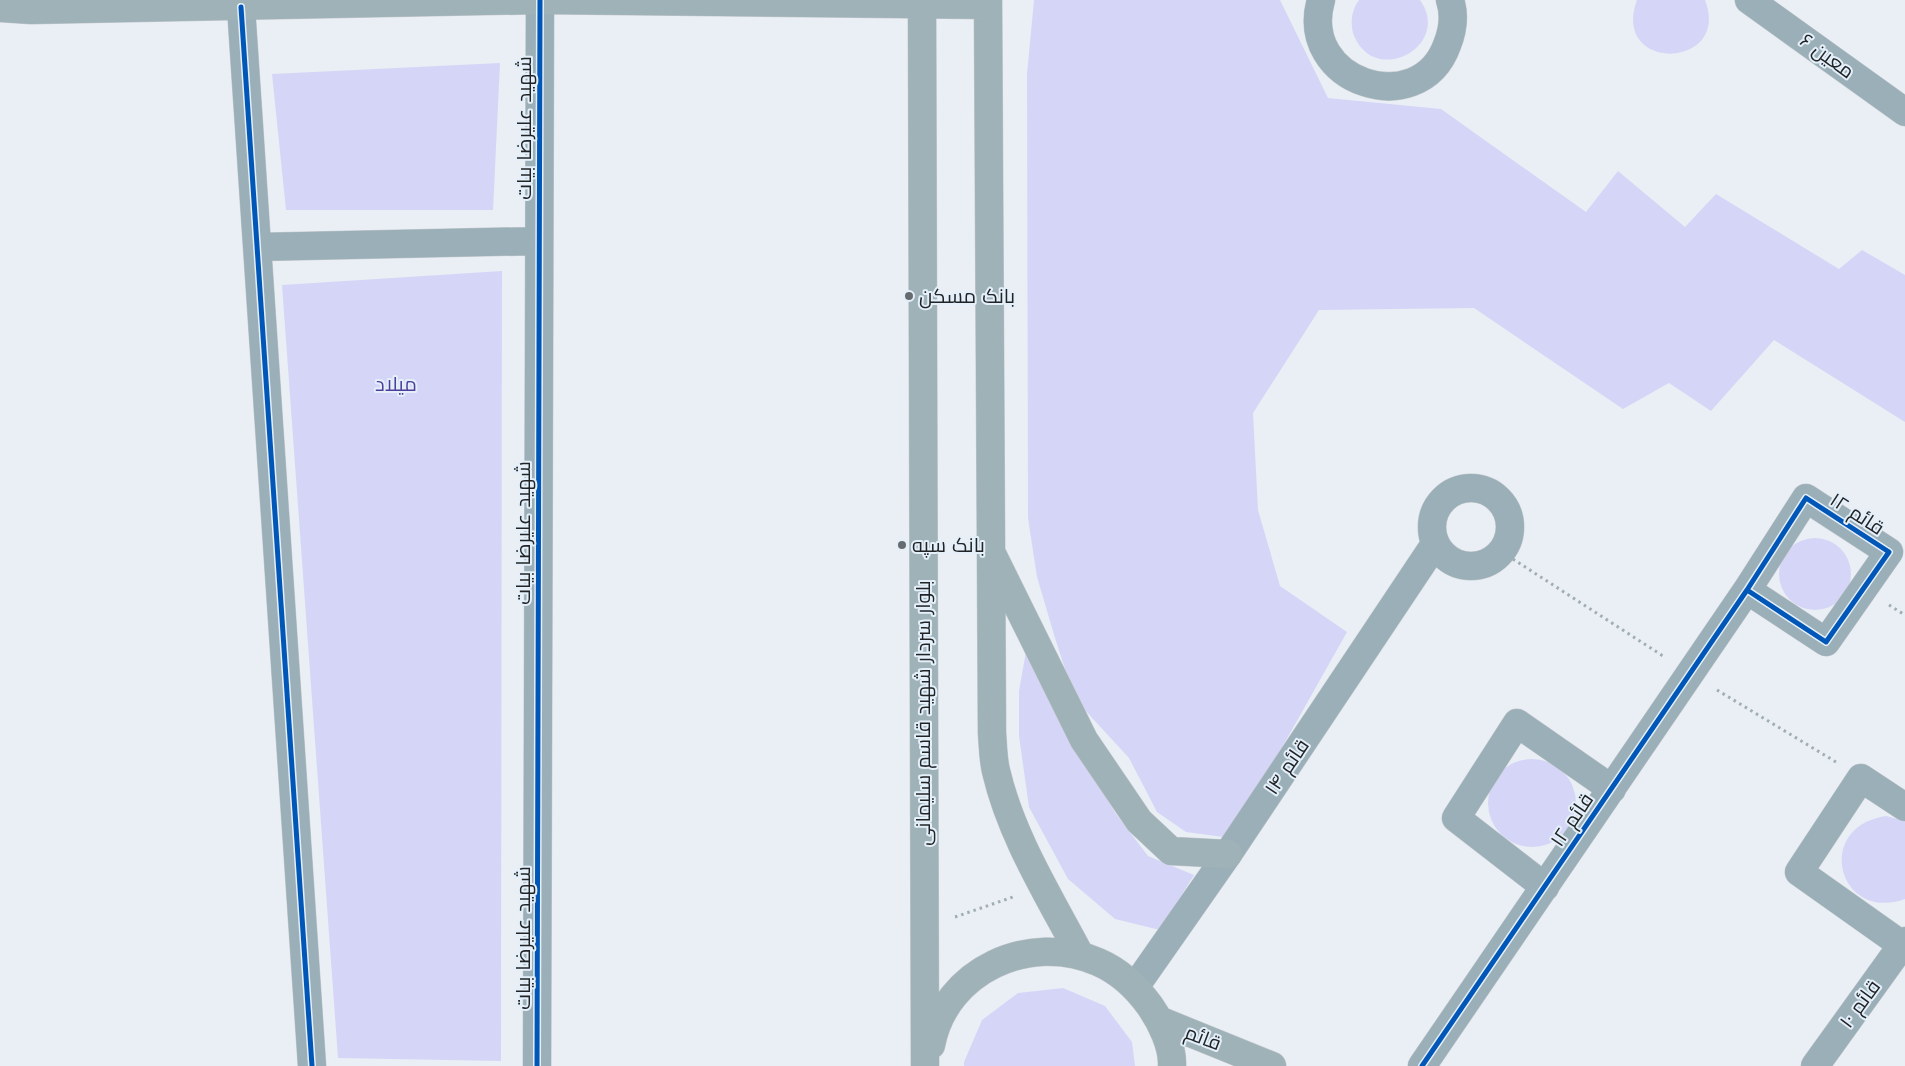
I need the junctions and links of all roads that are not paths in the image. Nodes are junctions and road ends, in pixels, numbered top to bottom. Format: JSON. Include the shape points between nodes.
{"nodes":[{"id":1,"x":540,"y":0,"type":"edge"},
{"id":2,"x":1321,"y":0,"type":"edge"},
{"id":3,"x":1450,"y":0,"type":"edge"},
{"id":4,"x":1749,"y":0,"type":"edge"},
{"id":5,"x":922,"y":2,"type":"edge"},
{"id":6,"x":988,"y":3,"type":"edge"},
{"id":7,"x":241,"y":7,"type":"junction"},
{"id":8,"x":0,"y":8,"type":"edge"},
{"id":9,"x":1905,"y":112,"type":"edge"},
{"id":10,"x":539,"y":241,"type":"junction"},
{"id":11,"x":257,"y":247,"type":"junction"},
{"id":12,"x":1435,"y":544,"type":"junction"},
{"id":13,"x":989,"y":548,"type":"junction"},
{"id":14,"x":1747,"y":590,"type":"junction"},
{"id":15,"x":1612,"y":789,"type":"junction"},
{"id":16,"x":1905,"y":807,"type":"edge"},
{"id":17,"x":1228,"y":854,"type":"junction"},
{"id":18,"x":1545,"y":887,"type":"junction"},
{"id":19,"x":1904,"y":943,"type":"edge"},
{"id":20,"x":1080,"y":955,"type":"junction"},
{"id":21,"x":1135,"y":987,"type":"junction"},
{"id":22,"x":1161,"y":1022,"type":"junction"},
{"id":23,"x":312,"y":1066,"type":"edge"},
{"id":24,"x":537,"y":1066,"type":"edge"},
{"id":25,"x":926,"y":1066,"type":"edge"},
{"id":26,"x":1172,"y":1066,"type":"edge"},
{"id":27,"x":1272,"y":1066,"type":"edge"},
{"id":28,"x":1422,"y":1066,"type":"edge"},
{"id":29,"x":1815,"y":1066,"type":"edge"}],
"edges":[{"from":1,"to":5,"type":"main road"},
{"from":1,"to":7,"type":"main road"},
{"from":1,"to":10,"type":"street","name":"شهید علیرضا بیات"},
{"from":2,"to":3,"type":"street","via":[[1319,34],[1328,55],[1344,72],[1364,84],[1387,87],[1410,83],[1429,71],[1444,54],[1452,32]]},
{"from":4,"to":9,"type":"street","name":"معین ۶"},
{"from":5,"to":6,"type":"main road"},
{"from":5,"to":25,"type":"main road","name":"بلوار سردار شهید قاسم سلیمانی"},
{"from":6,"to":13,"type":"main road"},
{"from":7,"to":8,"type":"main road"},
{"from":7,"to":11,"type":"street"},
{"from":10,"to":11,"type":"street"},
{"from":10,"to":24,"type":"street","name":"شهید علیرضا بیات"},
{"from":11,"to":23,"type":"street"},
{"from":12,"to":12,"type":"street","via":[[1431,532],[1436,508],[1454,491],[1479,488],[1491,493],[1508,514],[1508,540],[1502,552],[1480,566],[1466,567],[1454,563],[1442,555]]},
{"from":12,"to":17,"type":"street","name":"قائم ۱۴"},
{"from":13,"to":17,"type":"main road","via":[[1084,740],[1139,821],[1171,851]]},
{"from":13,"to":20,"type":"main road","via":[[992,733],[996,770],[1009,813]]},
{"from":14,"to":14,"type":"street","name":"قائم ۱۲","via":[[1806,498],[1889,552],[1826,642]]},
{"from":14,"to":15,"type":"street","name":"قائم ۱۲"},
{"from":15,"to":18,"type":"street","name":"قائم ۱۲"},
{"from":15,"to":18,"type":"street","via":[[1517,723],[1456,818]]},
{"from":16,"to":19,"type":"street","via":[[1860,778],[1799,872]]},
{"from":17,"to":21,"type":"street","name":"قائم ۱۴"},
{"from":18,"to":28,"type":"street","name":"قائم ۱۲"},
{"from":19,"to":29,"type":"street","name":"قائم ۱۰"},
{"from":20,"to":21,"type":"main road","via":[[1100,962]]},
{"from":20,"to":25,"type":"main road","via":[[1036,952],[1014,956],[976,975],[945,1007],[935,1026]]},
{"from":21,"to":22,"type":"main road"},
{"from":22,"to":26,"type":"main road"},
{"from":22,"to":27,"type":"main road","name":"قائم"}]}
